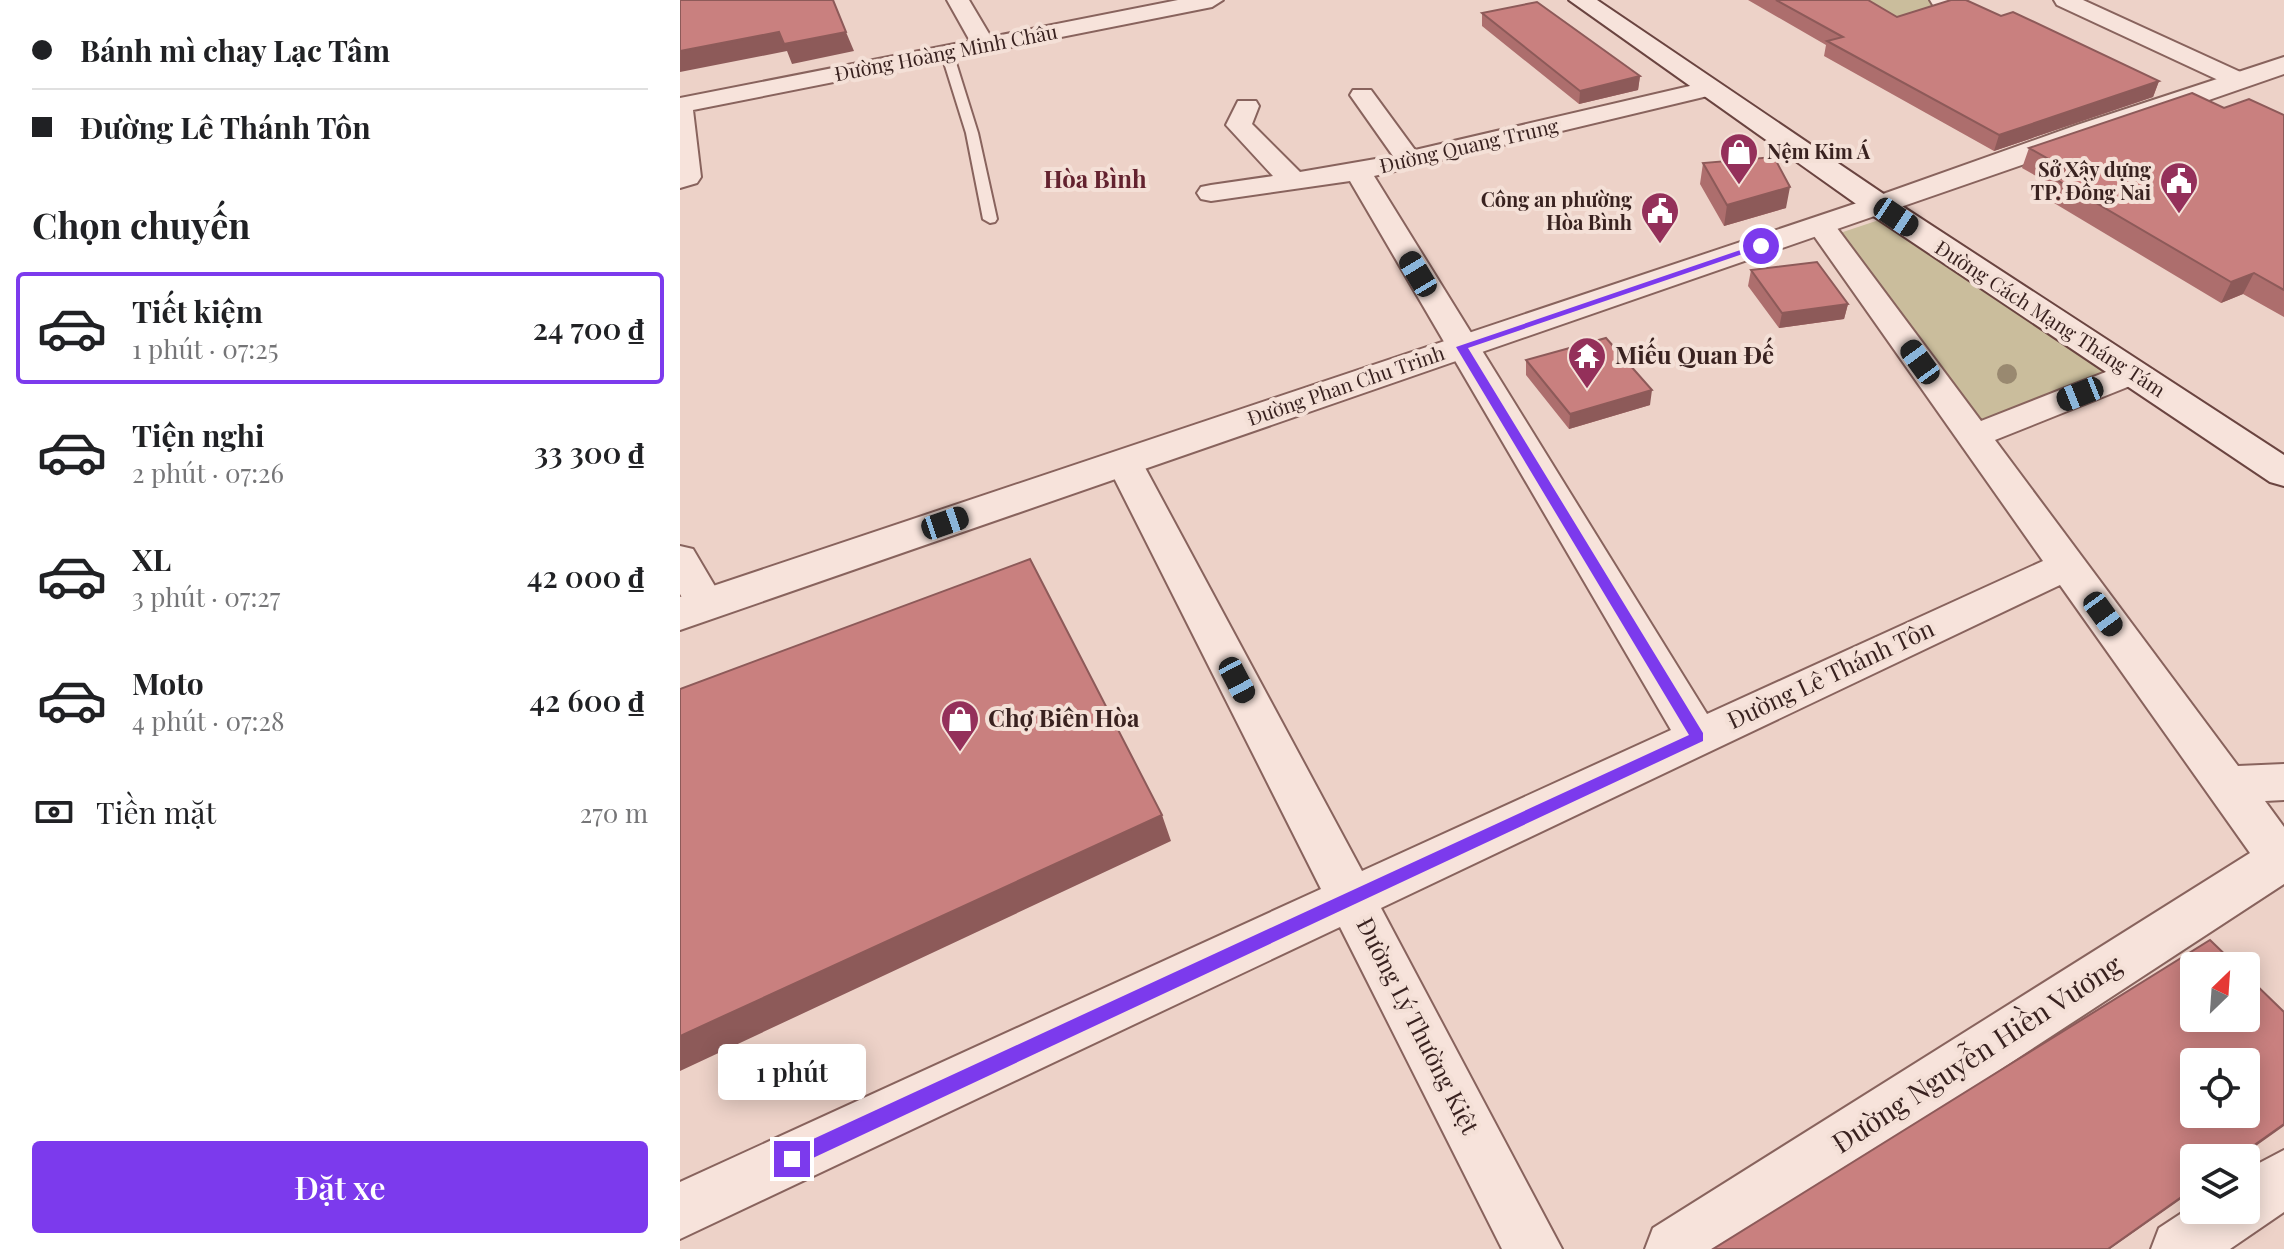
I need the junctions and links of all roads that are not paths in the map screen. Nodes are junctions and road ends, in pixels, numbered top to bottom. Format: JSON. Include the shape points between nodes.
{"nodes":[{"id":1,"x":958,"y":0,"type":"edge"},
{"id":2,"x":1212,"y":0,"type":"edge"},
{"id":3,"x":1581,"y":0,"type":"edge"},
{"id":4,"x":1941,"y":0,"type":"edge"},
{"id":5,"x":1952,"y":0,"type":"edge"},
{"id":6,"x":2111,"y":0,"type":"edge"},
{"id":7,"x":2075,"y":5,"type":"edge"},
{"id":8,"x":984,"y":45,"type":"junction"},
{"id":9,"x":947,"y":53,"type":"junction"},
{"id":10,"x":2284,"y":65,"type":"edge"},
{"id":11,"x":1707,"y":89,"type":"junction"},
{"id":12,"x":2226,"y":91,"type":"junction"},
{"id":13,"x":1362,"y":95,"type":"dead end"},
{"id":14,"x":680,"y":106,"type":"edge"},
{"id":15,"x":1247,"y":106,"type":"dead end"},
{"id":16,"x":1409,"y":160,"type":"junction"},
{"id":17,"x":1358,"y":172,"type":"junction"},
{"id":18,"x":680,"y":180,"type":"edge"},
{"id":19,"x":1295,"y":183,"type":"junction"},
{"id":20,"x":1211,"y":193,"type":"dead end"},
{"id":21,"x":1880,"y":206,"type":"junction"},
{"id":22,"x":990,"y":219,"type":"dead end"},
{"id":23,"x":1821,"y":226,"type":"junction"},
{"id":24,"x":1462,"y":347,"type":"junction"},
{"id":25,"x":2133,"y":373,"type":"junction"},
{"id":26,"x":1974,"y":436,"type":"junction"},
{"id":27,"x":1124,"y":462,"type":"junction"},
{"id":28,"x":2284,"y":473,"type":"edge"},
{"id":29,"x":680,"y":559,"type":"edge"},
{"id":30,"x":2068,"y":565,"type":"junction"},
{"id":31,"x":693,"y":609,"type":"edge"},
{"id":32,"x":1698,"y":737,"type":"junction"},
{"id":33,"x":2284,"y":782,"type":"edge"},
{"id":34,"x":2226,"y":785,"type":"junction"},
{"id":35,"x":2282,"y":861,"type":"edge"},
{"id":36,"x":1351,"y":898,"type":"junction"},
{"id":37,"x":2284,"y":1178,"type":"edge"},
{"id":38,"x":2260,"y":1194,"type":"edge"},
{"id":39,"x":680,"y":1211,"type":"edge"},
{"id":40,"x":2217,"y":1224,"type":"edge"},
{"id":41,"x":1533,"y":1249,"type":"edge"},
{"id":42,"x":1674,"y":1249,"type":"edge"},
{"id":43,"x":2180,"y":1249,"type":"edge"}],
"edges":[{"from":1,"to":8,"type":"street"},
{"from":2,"to":8,"type":"street","name":"Đường Hoàng Minh Châu"},
{"from":3,"to":11,"type":"street","name":"Đường Cách Mạng Tháng Tám"},
{"from":4,"to":5,"type":"street"},
{"from":6,"to":7,"type":"street"},
{"from":7,"to":12,"type":"street"},
{"from":8,"to":9,"type":"street","name":"Đường Hoàng Minh Châu"},
{"from":9,"to":14,"type":"street","name":"Đường Hoàng Minh Châu"},
{"from":9,"to":22,"type":"lane","via":[[972,133]]},
{"from":10,"to":12,"type":"street","name":"Đường Phan Chu Trinh"},
{"from":11,"to":16,"type":"street","name":"Đường Quang Trung"},
{"from":11,"to":21,"type":"street","name":"Đường Cách Mạng Tháng Tám"},
{"from":12,"to":21,"type":"street","name":"Đường Phan Chu Trinh"},
{"from":13,"to":16,"type":"street"},
{"from":14,"to":18,"type":"street","via":[[687,177]]},
{"from":15,"to":19,"type":"street","via":[[1239,125]]},
{"from":16,"to":17,"type":"street","name":"Đường Quang Trung"},
{"from":17,"to":19,"type":"street"},
{"from":17,"to":24,"type":"street","name":"Đường Quang Trung"},
{"from":19,"to":20,"type":"street"},
{"from":21,"to":23,"type":"street","name":"Đường Phan Chu Trinh"},
{"from":21,"to":25,"type":"street","name":"Đường Cách Mạng Tháng Tám"},
{"from":23,"to":24,"type":"street","name":"Đường Phan Chu Trinh"},
{"from":23,"to":26,"type":"street"},
{"from":24,"to":27,"type":"street","name":"Đường Phan Chu Trinh"},
{"from":24,"to":32,"type":"street","name":"Đường Quang Trung"},
{"from":25,"to":26,"type":"street"},
{"from":25,"to":28,"type":"street","name":"Đường Cách Mạng Tháng Tám"},
{"from":26,"to":30,"type":"street"},
{"from":27,"to":31,"type":"street","name":"Đường Phan Chu Trinh"},
{"from":27,"to":36,"type":"street","name":"Đường Lý Thường Kiệt"},
{"from":29,"to":31,"type":"street"},
{"from":30,"to":32,"type":"street","name":"Đường Lê Thánh Tôn"},
{"from":30,"to":34,"type":"street"},
{"from":32,"to":36,"type":"street","name":"Đường Lê Thánh Tôn"},
{"from":33,"to":34,"type":"street"},
{"from":34,"to":35,"type":"street"},
{"from":35,"to":42,"type":"street","name":"Đường Nguyễn Hiền Vương"},
{"from":36,"to":39,"type":"street","name":"Đường Lê Thánh Tôn"},
{"from":36,"to":41,"type":"street","name":"Đường Lý Thường Kiệt"},
{"from":37,"to":38,"type":"street"},
{"from":40,"to":43,"type":"street"}]}
